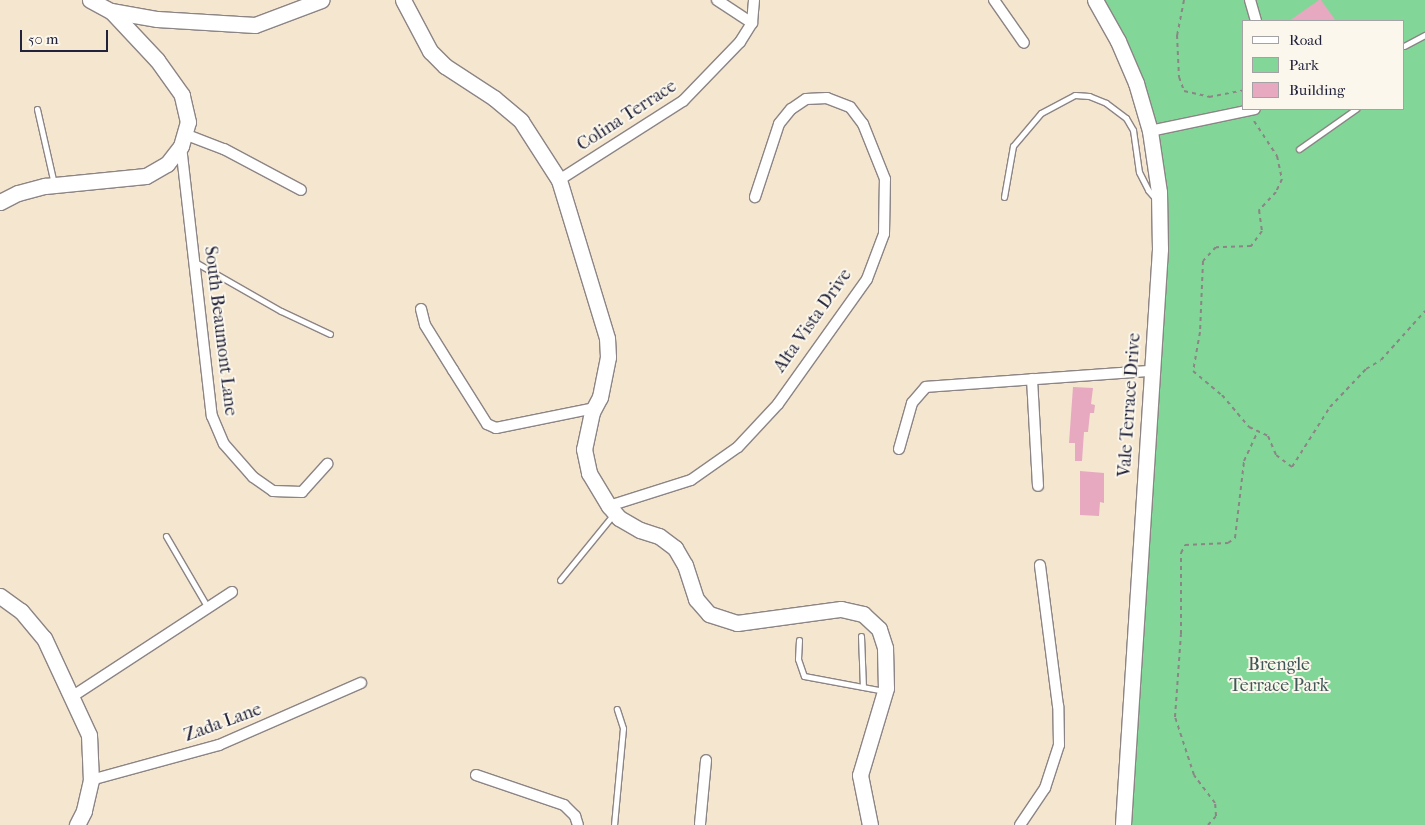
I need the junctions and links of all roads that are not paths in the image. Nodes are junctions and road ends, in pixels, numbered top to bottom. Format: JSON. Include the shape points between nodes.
{"nodes":[{"id":1,"x":90,"y":0,"type":"edge"},
{"id":2,"x":321,"y":0,"type":"edge"},
{"id":3,"x":403,"y":0,"type":"edge"},
{"id":4,"x":717,"y":0,"type":"edge"},
{"id":5,"x":754,"y":0,"type":"edge"},
{"id":6,"x":994,"y":0,"type":"edge"},
{"id":7,"x":1095,"y":0,"type":"edge"},
{"id":8,"x":1250,"y":0,"type":"edge"},
{"id":9,"x":111,"y":11,"type":"junction"},
{"id":10,"x":1256,"y":20,"type":"edge"},
{"id":11,"x":752,"y":23,"type":"junction"},
{"id":12,"x":1425,"y":35,"type":"edge"},
{"id":13,"x":1024,"y":43,"type":"dead end"},
{"id":14,"x":1405,"y":45,"type":"edge"},
{"id":15,"x":37,"y":110,"type":"dead end"},
{"id":16,"x":1249,"y":110,"type":"edge"},
{"id":17,"x":1355,"y":110,"type":"edge"},
{"id":18,"x":1150,"y":131,"type":"junction"},
{"id":19,"x":184,"y":140,"type":"junction"},
{"id":20,"x":1299,"y":149,"type":"dead end"},
{"id":21,"x":559,"y":180,"type":"junction"},
{"id":22,"x":54,"y":185,"type":"junction"},
{"id":23,"x":302,"y":190,"type":"dead end"},
{"id":24,"x":1004,"y":197,"type":"dead end"},
{"id":25,"x":755,"y":198,"type":"dead end"},
{"id":26,"x":0,"y":202,"type":"edge"},
{"id":27,"x":1159,"y":202,"type":"junction"},
{"id":28,"x":194,"y":261,"type":"junction"},
{"id":29,"x":421,"y":309,"type":"dead end"},
{"id":30,"x":330,"y":334,"type":"dead end"},
{"id":31,"x":1150,"y":371,"type":"junction"},
{"id":32,"x":1032,"y":379,"type":"junction"},
{"id":33,"x":594,"y":408,"type":"junction"},
{"id":34,"x":899,"y":450,"type":"dead end"},
{"id":35,"x":328,"y":464,"type":"dead end"},
{"id":36,"x":1038,"y":486,"type":"dead end"},
{"id":37,"x":612,"y":510,"type":"junction"},
{"id":38,"x":166,"y":536,"type":"dead end"},
{"id":39,"x":1040,"y":565,"type":"dead end"},
{"id":40,"x":560,"y":580,"type":"dead end"},
{"id":41,"x":232,"y":592,"type":"dead end"},
{"id":42,"x":0,"y":596,"type":"edge"},
{"id":43,"x":208,"y":608,"type":"junction"},
{"id":44,"x":861,"y":636,"type":"dead end"},
{"id":45,"x":799,"y":640,"type":"dead end"},
{"id":46,"x":361,"y":683,"type":"dead end"},
{"id":47,"x":863,"y":687,"type":"junction"},
{"id":48,"x":885,"y":691,"type":"junction"},
{"id":49,"x":73,"y":696,"type":"junction"},
{"id":50,"x":617,"y":709,"type":"dead end"},
{"id":51,"x":706,"y":760,"type":"dead end"},
{"id":52,"x":476,"y":775,"type":"dead end"},
{"id":53,"x":91,"y":780,"type":"junction"},
{"id":54,"x":77,"y":825,"type":"edge"},
{"id":55,"x":578,"y":825,"type":"edge"},
{"id":56,"x":614,"y":825,"type":"edge"},
{"id":57,"x":689,"y":825,"type":"edge"},
{"id":58,"x":702,"y":825,"type":"edge"},
{"id":59,"x":870,"y":825,"type":"edge"},
{"id":60,"x":1020,"y":825,"type":"edge"},
{"id":61,"x":1123,"y":825,"type":"edge"}],
"edges":[{"from":1,"to":9,"type":"street"},
{"from":2,"to":9,"type":"street","via":[[255,26],[198,24]]},
{"from":3,"to":21,"type":"street","via":[[430,51],[445,66],[494,98],[521,121]]},
{"from":4,"to":11,"type":"street"},
{"from":5,"to":11,"type":"street","name":"Colina Terrace"},
{"from":6,"to":13,"type":"street"},
{"from":7,"to":18,"type":"street","name":"Vale Terrace Drive","via":[[1136,83]]},
{"from":8,"to":10,"type":"street"},
{"from":9,"to":19,"type":"street","via":[[174,81],[187,112]]},
{"from":11,"to":21,"type":"street","name":"Colina Terrace","via":[[740,42],[683,101]]},
{"from":12,"to":14,"type":"lane"},
{"from":15,"to":22,"type":"lane"},
{"from":16,"to":18,"type":"street"},
{"from":17,"to":20,"type":"lane"},
{"from":18,"to":27,"type":"street","name":"Vale Terrace Drive"},
{"from":19,"to":22,"type":"street","via":[[167,164],[146,176]]},
{"from":19,"to":23,"type":"street","via":[[224,149]]},
{"from":19,"to":28,"type":"street","name":"South Beaumont Lane"},
{"from":21,"to":33,"type":"street","via":[[607,338],[608,356],[600,398]]},
{"from":22,"to":26,"type":"street","via":[[18,193]]},
{"from":24,"to":27,"type":"lane","via":[[1012,146],[1041,113],[1075,95],[1089,96],[1106,103],[1126,118],[1133,130],[1139,172]]},
{"from":25,"to":37,"type":"street","name":"Alta Vista Drive","via":[[779,124],[790,109],[806,99],[827,98],[850,107],[863,124],[885,179],[884,234],[867,279],[778,404],[738,446],[691,480]]},
{"from":27,"to":31,"type":"street","name":"Vale Terrace Drive","via":[[1160,249]]},
{"from":28,"to":30,"type":"lane","via":[[281,311]]},
{"from":28,"to":35,"type":"street","name":"South Beaumont Lane","via":[[212,416],[224,444],[253,477],[273,491],[302,492]]},
{"from":29,"to":33,"type":"street","via":[[426,325],[487,424],[496,428]]},
{"from":31,"to":32,"type":"street"},
{"from":31,"to":61,"type":"street","name":"Vale Terrace Drive"},
{"from":32,"to":34,"type":"street","via":[[926,387],[912,403]]},
{"from":32,"to":36,"type":"street"},
{"from":33,"to":37,"type":"street","via":[[584,448],[589,473]]},
{"from":37,"to":40,"type":"lane"},
{"from":37,"to":48,"type":"street","via":[[675,548],[686,565],[696,599],[709,614],[726,622],[737,624],[841,609],[863,614],[874,622],[883,637]]},
{"from":38,"to":43,"type":"lane"},
{"from":39,"to":60,"type":"street","via":[[1058,706],[1058,745],[1045,788]]},
{"from":41,"to":43,"type":"street"},
{"from":42,"to":49,"type":"street","via":[[21,611],[44,638]]},
{"from":43,"to":49,"type":"street"},
{"from":44,"to":47,"type":"lane"},
{"from":45,"to":47,"type":"lane","via":[[798,659],[804,676]]},
{"from":46,"to":53,"type":"street","name":"Zada Lane","via":[[219,745]]},
{"from":47,"to":48,"type":"lane"},
{"from":48,"to":59,"type":"street","via":[[860,775]]},
{"from":49,"to":53,"type":"street","via":[[89,735]]},
{"from":50,"to":56,"type":"lane","via":[[623,728]]},
{"from":51,"to":58,"type":"street"},
{"from":52,"to":55,"type":"street","via":[[564,806]]},
{"from":53,"to":54,"type":"street","via":[[84,811]]},
{"from":57,"to":58,"type":"street"}]}
